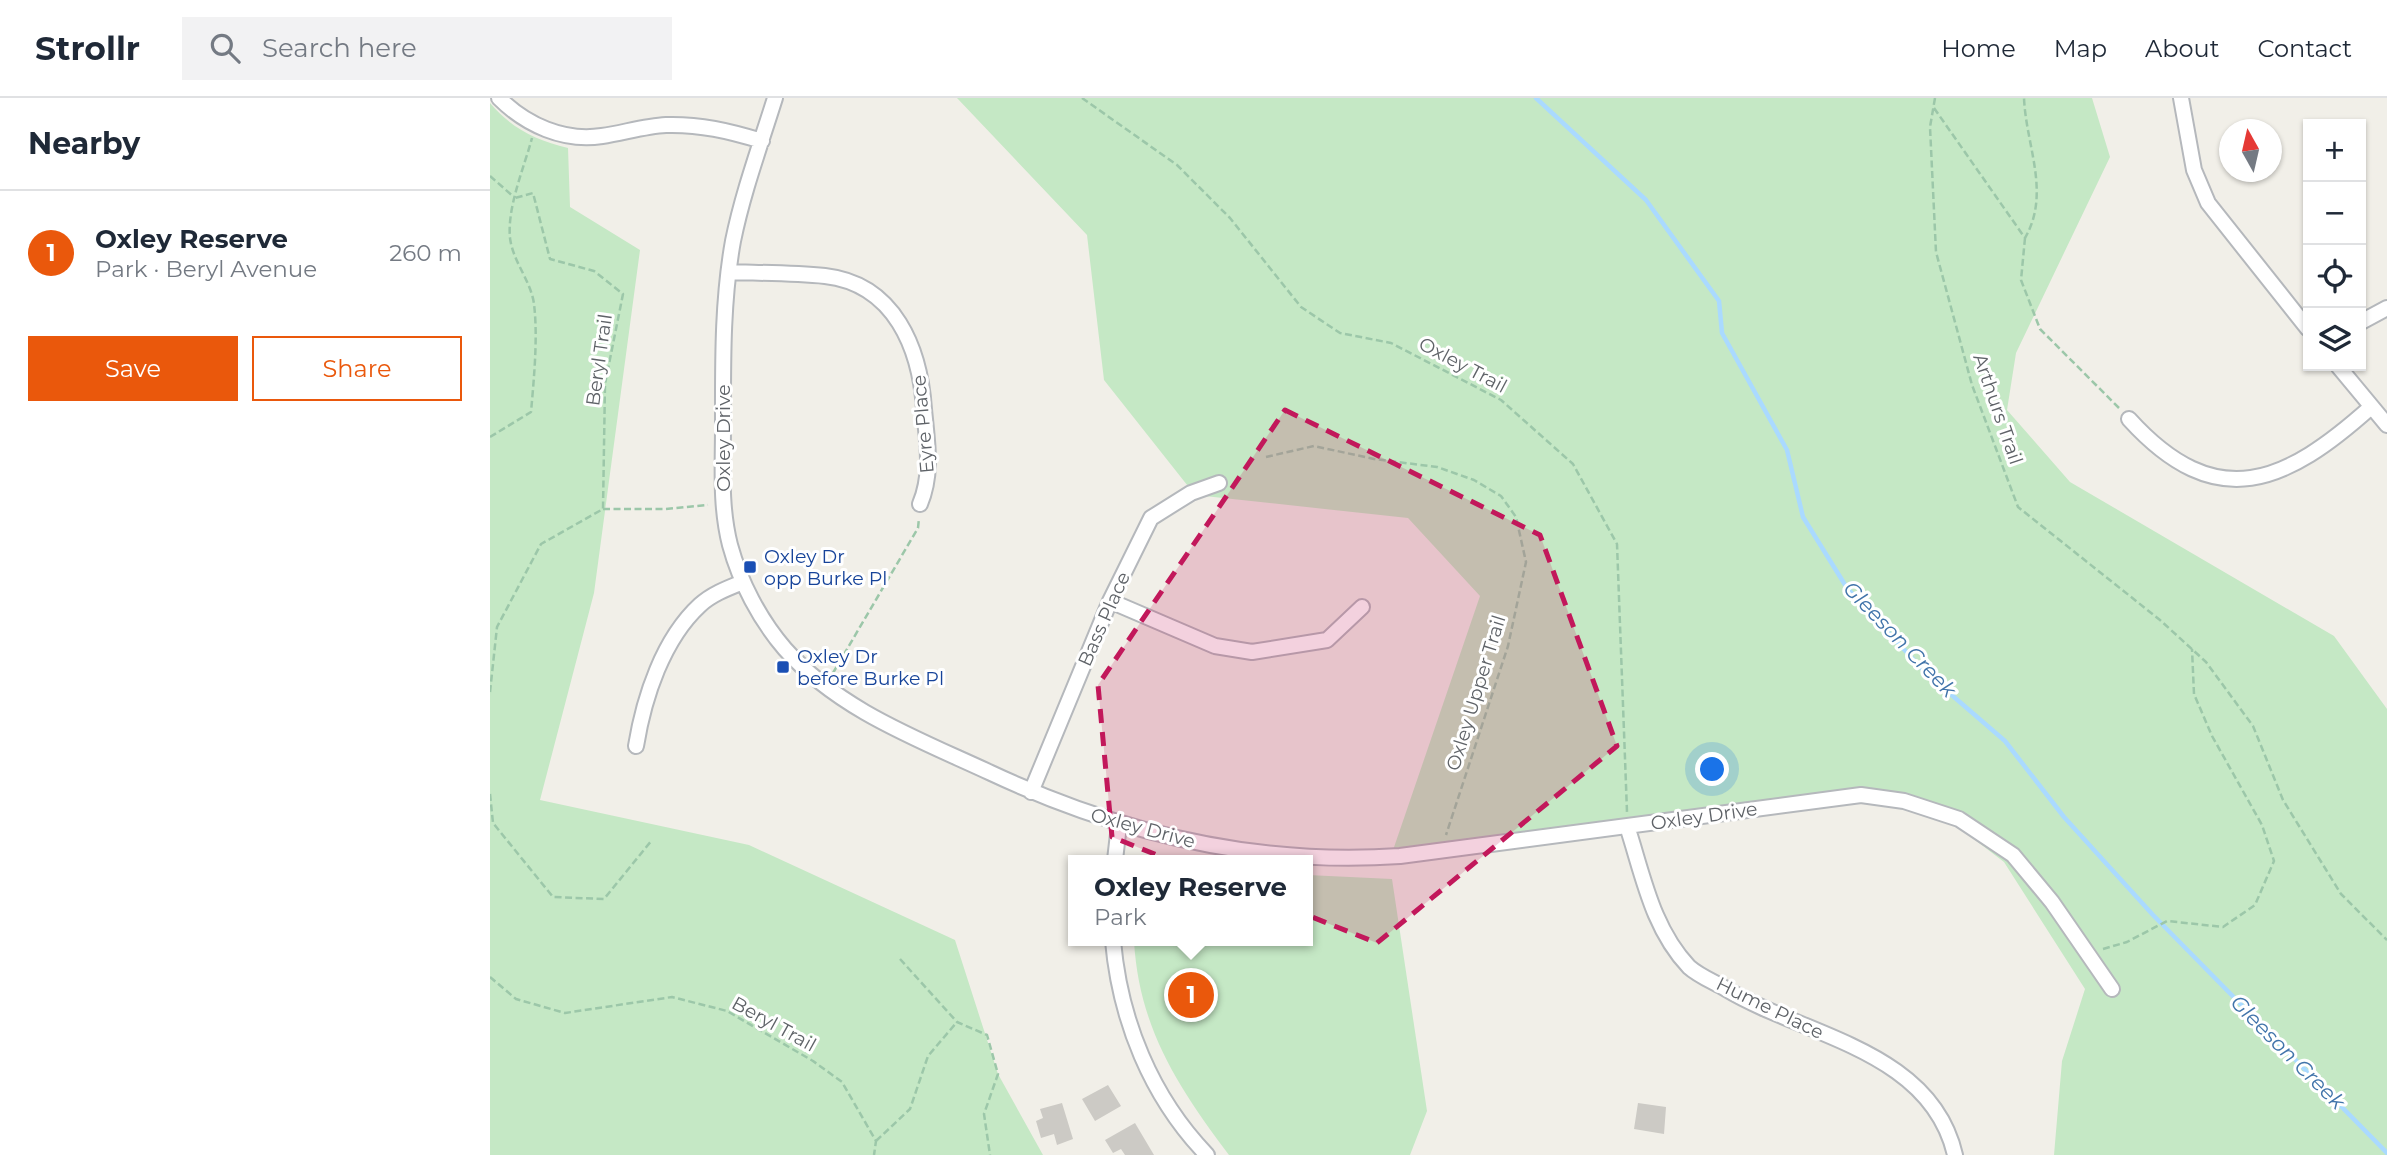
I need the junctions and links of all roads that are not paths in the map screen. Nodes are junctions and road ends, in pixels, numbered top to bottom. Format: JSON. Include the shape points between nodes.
{"nodes":[{"id":1,"x":499,"y":98,"type":"edge"},
{"id":2,"x":775,"y":98,"type":"edge"},
{"id":3,"x":2181,"y":98,"type":"edge"},
{"id":4,"x":762,"y":141,"type":"junction"},
{"id":5,"x":729,"y":272,"type":"junction"},
{"id":6,"x":2387,"y":308,"type":"edge"},
{"id":7,"x":2366,"y":319,"type":"edge"},
{"id":8,"x":2303,"y":323,"type":"edge"},
{"id":9,"x":2342,"y":371,"type":"edge"},
{"id":10,"x":2371,"y":407,"type":"junction"},
{"id":11,"x":2129,"y":419,"type":"road end"},
{"id":12,"x":2387,"y":425,"type":"edge"},
{"id":13,"x":1219,"y":483,"type":"dead end"},
{"id":14,"x":920,"y":504,"type":"road end"},
{"id":15,"x":743,"y":582,"type":"junction"},
{"id":16,"x":1110,"y":601,"type":"junction"},
{"id":17,"x":1362,"y":607,"type":"dead end"},
{"id":18,"x":636,"y":746,"type":"dead end"},
{"id":19,"x":1031,"y":792,"type":"junction"},
{"id":20,"x":1119,"y":825,"type":"junction"},
{"id":21,"x":1627,"y":826,"type":"junction"},
{"id":22,"x":1116,"y":855,"type":"edge"},
{"id":23,"x":1280,"y":855,"type":"edge"},
{"id":24,"x":1313,"y":858,"type":"edge"},
{"id":25,"x":1113,"y":946,"type":"edge"},
{"id":26,"x":2112,"y":989,"type":"dead end"},
{"id":27,"x":1207,"y":1155,"type":"edge"},
{"id":28,"x":1955,"y":1155,"type":"edge"}],
"edges":[{"from":1,"to":4,"type":"street","via":[[537,126],[569,136],[702,125]]},
{"from":2,"to":4,"type":"street","name":"Oxley Drive"},
{"from":3,"to":8,"type":"street","via":[[2194,170],[2208,203]]},
{"from":4,"to":5,"type":"street","name":"Oxley Drive","via":[[740,209]]},
{"from":5,"to":14,"type":"street","name":"Eyre Place","via":[[827,276],[868,290],[893,315],[914,348],[923,388],[928,484]]},
{"from":5,"to":15,"type":"street","name":"Oxley Drive","via":[[722,382],[723,503],[730,546]]},
{"from":6,"to":7,"type":"street"},
{"from":9,"to":10,"type":"street"},
{"from":10,"to":11,"type":"street","via":[[2312,456],[2269,475],[2248,478],[2215,478],[2187,467],[2152,444]]},
{"from":10,"to":12,"type":"street"},
{"from":13,"to":16,"type":"street","name":"Bass Place","via":[[1191,493],[1151,518]]},
{"from":15,"to":18,"type":"street","via":[[701,604],[681,628],[643,706]]},
{"from":15,"to":19,"type":"street","name":"Oxley Drive","via":[[783,647],[825,686],[873,717]]},
{"from":16,"to":17,"type":"street","via":[[1215,646],[1252,652],[1327,640]]},
{"from":16,"to":19,"type":"street","name":"Bass Place"},
{"from":19,"to":20,"type":"street","name":"Oxley Drive"},
{"from":20,"to":22,"type":"street"},
{"from":20,"to":23,"type":"street","name":"Oxley Drive"},
{"from":21,"to":24,"type":"street","name":"Oxley Drive","via":[[1440,851],[1349,860]]},
{"from":21,"to":26,"type":"street","name":"Oxley Drive","via":[[1861,795],[1904,801],[1959,819],[2013,855]]},
{"from":21,"to":28,"type":"street","name":"Hume Place","via":[[1653,911],[1669,942],[1691,968],[1741,998],[1877,1057],[1924,1094],[1951,1138]]},
{"from":25,"to":27,"type":"street","via":[[1125,1009],[1146,1070],[1176,1118]]}]}
